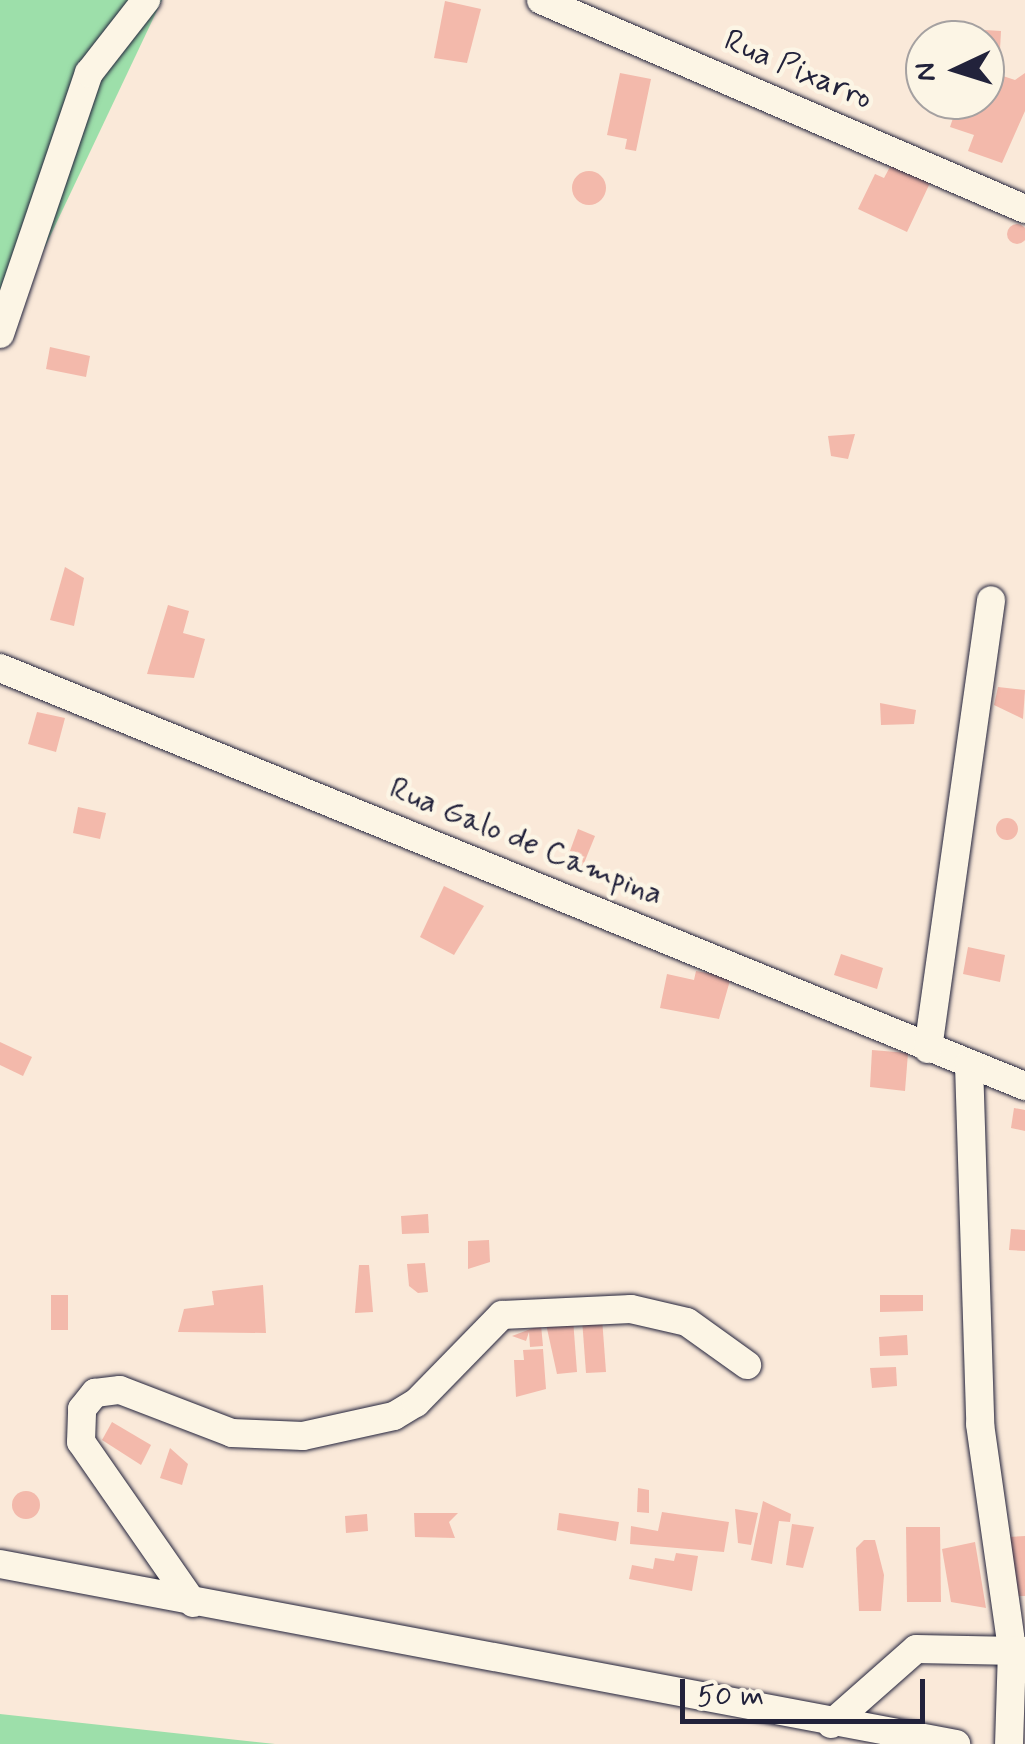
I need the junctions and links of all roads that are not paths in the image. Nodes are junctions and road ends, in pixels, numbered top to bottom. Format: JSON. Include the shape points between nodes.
{"nodes":[{"id":1,"x":146,"y":0,"type":"edge"},
{"id":2,"x":541,"y":0,"type":"edge"},
{"id":3,"x":1025,"y":209,"type":"edge"},
{"id":4,"x":0,"y":334,"type":"edge"},
{"id":5,"x":990,"y":600,"type":"dead end"},
{"id":6,"x":0,"y":668,"type":"edge"},
{"id":7,"x":928,"y":1049,"type":"junction"},
{"id":8,"x":969,"y":1064,"type":"junction"},
{"id":9,"x":1025,"y":1086,"type":"edge"},
{"id":10,"x":747,"y":1366,"type":"dead end"},
{"id":11,"x":0,"y":1564,"type":"edge"},
{"id":12,"x":193,"y":1603,"type":"junction"},
{"id":13,"x":1018,"y":1650,"type":"edge"},
{"id":14,"x":830,"y":1724,"type":"junction"},
{"id":15,"x":956,"y":1744,"type":"edge"},
{"id":16,"x":1008,"y":1744,"type":"edge"}],
"edges":[{"from":1,"to":4,"type":"street","via":[[88,74]]},
{"from":2,"to":3,"type":"street","name":"Rua Pixarro"},
{"from":5,"to":7,"type":"street"},
{"from":6,"to":7,"type":"street","name":"Rua Galo de Campina","via":[[682,940]]},
{"from":7,"to":8,"type":"street","name":"Rua Galo de Campina"},
{"from":8,"to":9,"type":"street","name":"Rua Galo de Campina"},
{"from":8,"to":13,"type":"street","via":[[980,1424]]},
{"from":10,"to":12,"type":"street","via":[[662,1314],[521,1314],[484,1326],[416,1402],[352,1428],[303,1436],[232,1433],[120,1390],[94,1392],[82,1410],[81,1442]]},
{"from":11,"to":12,"type":"street"},
{"from":12,"to":14,"type":"street"},
{"from":13,"to":14,"type":"street","via":[[916,1648]]},
{"from":13,"to":16,"type":"street"},
{"from":14,"to":15,"type":"street"}]}
